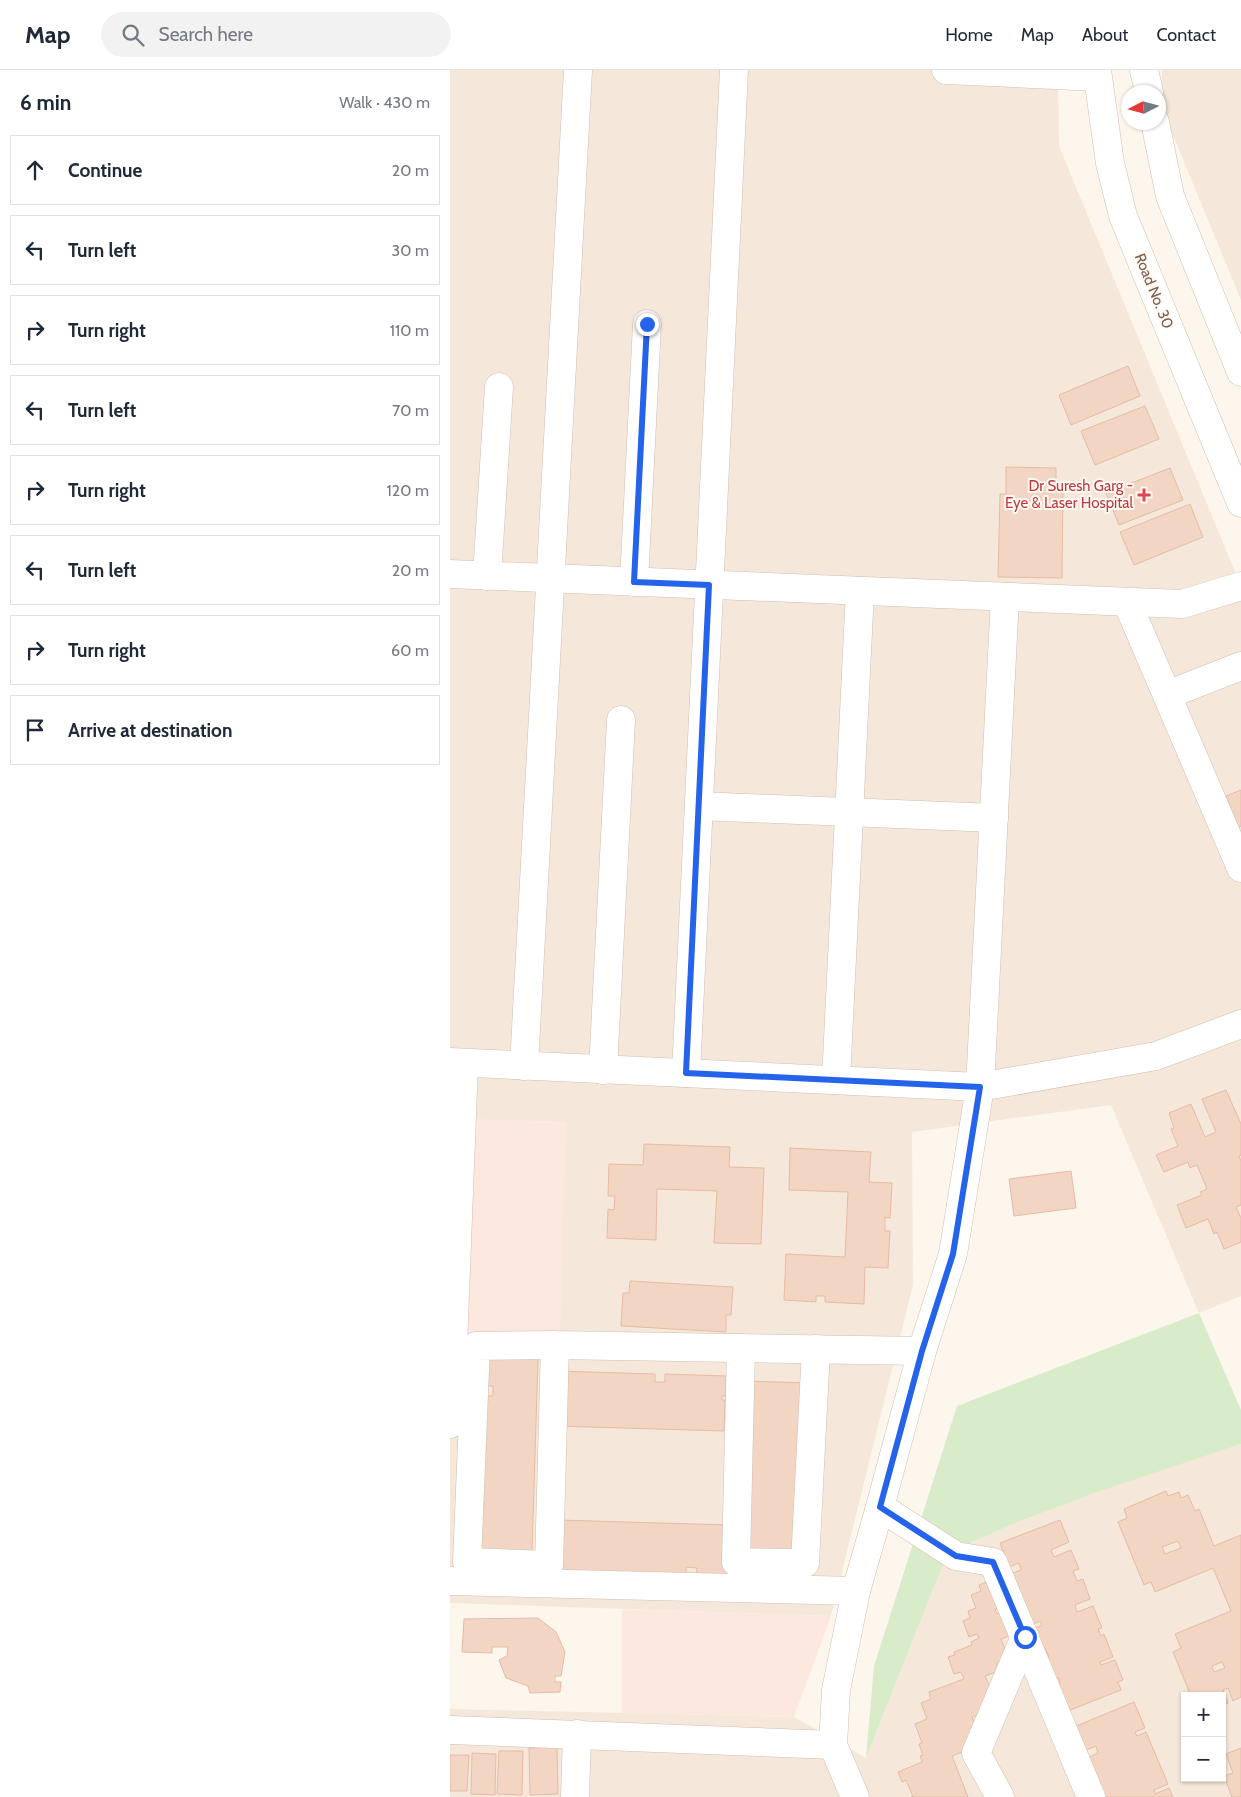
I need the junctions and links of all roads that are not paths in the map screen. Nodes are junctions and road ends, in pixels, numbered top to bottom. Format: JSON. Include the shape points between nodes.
{"nodes":[{"id":1,"x":578,"y":70,"type":"edge"},
{"id":2,"x":734,"y":70,"type":"edge"},
{"id":3,"x":946,"y":70,"type":"edge"},
{"id":4,"x":958,"y":70,"type":"edge"},
{"id":5,"x":1144,"y":70,"type":"edge"},
{"id":6,"x":1097,"y":74,"type":"edge"},
{"id":7,"x":1147,"y":85,"type":"edge"},
{"id":8,"x":1157,"y":130,"type":"edge"},
{"id":9,"x":647,"y":324,"type":"dead end"},
{"id":10,"x":1241,"y":372,"type":"edge"},
{"id":11,"x":499,"y":387,"type":"dead end"},
{"id":12,"x":1241,"y":503,"type":"edge"},
{"id":13,"x":450,"y":574,"type":"edge"},
{"id":14,"x":488,"y":576,"type":"junction"},
{"id":15,"x":551,"y":578,"type":"junction"},
{"id":16,"x":634,"y":582,"type":"junction"},
{"id":17,"x":709,"y":585,"type":"junction"},
{"id":18,"x":1241,"y":586,"type":"edge"},
{"id":19,"x":860,"y":591,"type":"junction"},
{"id":20,"x":1005,"y":597,"type":"junction"},
{"id":21,"x":1127,"y":602,"type":"junction"},
{"id":22,"x":1241,"y":666,"type":"edge"},
{"id":23,"x":1167,"y":696,"type":"junction"},
{"id":24,"x":621,"y":720,"type":"dead end"},
{"id":25,"x":699,"y":806,"type":"junction"},
{"id":26,"x":849,"y":812,"type":"junction"},
{"id":27,"x":994,"y":818,"type":"junction"},
{"id":28,"x":1241,"y":868,"type":"edge"},
{"id":29,"x":1241,"y":1024,"type":"edge"},
{"id":30,"x":457,"y":1062,"type":"edge"},
{"id":31,"x":524,"y":1066,"type":"junction"},
{"id":32,"x":603,"y":1070,"type":"junction"},
{"id":33,"x":686,"y":1073,"type":"junction"},
{"id":34,"x":836,"y":1080,"type":"junction"},
{"id":35,"x":980,"y":1087,"type":"junction"},
{"id":36,"x":456,"y":1118,"type":"edge"},
{"id":37,"x":555,"y":1346,"type":"junction"},
{"id":38,"x":741,"y":1348,"type":"junction"},
{"id":39,"x":816,"y":1349,"type":"junction"},
{"id":40,"x":922,"y":1351,"type":"junction"},
{"id":41,"x":450,"y":1424,"type":"edge"},
{"id":42,"x":880,"y":1507,"type":"junction"},
{"id":43,"x":450,"y":1581,"type":"edge"},
{"id":44,"x":856,"y":1591,"type":"junction"},
{"id":45,"x":1025,"y":1637,"type":"junction"},
{"id":46,"x":450,"y":1730,"type":"edge"},
{"id":47,"x":577,"y":1734,"type":"junction"},
{"id":48,"x":833,"y":1745,"type":"junction"},
{"id":49,"x":575,"y":1797,"type":"edge"},
{"id":50,"x":855,"y":1797,"type":"edge"},
{"id":51,"x":1000,"y":1797,"type":"edge"},
{"id":52,"x":1091,"y":1797,"type":"edge"}],
"edges":[{"from":1,"to":15,"type":"street"},
{"from":2,"to":17,"type":"street"},
{"from":3,"to":4,"type":"street"},
{"from":4,"to":6,"type":"street"},
{"from":5,"to":7,"type":"street"},
{"from":6,"to":12,"type":"street","name":"Road No. 30","via":[[1110,163],[1123,216]]},
{"from":8,"to":10,"type":"street","via":[[1170,196]]},
{"from":9,"to":16,"type":"street"},
{"from":11,"to":14,"type":"street"},
{"from":13,"to":14,"type":"street"},
{"from":14,"to":15,"type":"street"},
{"from":15,"to":16,"type":"street"},
{"from":15,"to":31,"type":"street"},
{"from":16,"to":17,"type":"street"},
{"from":17,"to":19,"type":"street"},
{"from":17,"to":25,"type":"street"},
{"from":18,"to":21,"type":"street","via":[[1182,604]]},
{"from":19,"to":20,"type":"street"},
{"from":19,"to":26,"type":"street"},
{"from":20,"to":21,"type":"street"},
{"from":20,"to":27,"type":"street"},
{"from":21,"to":23,"type":"street"},
{"from":22,"to":23,"type":"street"},
{"from":23,"to":28,"type":"street"},
{"from":24,"to":32,"type":"street"},
{"from":25,"to":26,"type":"street"},
{"from":25,"to":33,"type":"street"},
{"from":26,"to":27,"type":"street"},
{"from":26,"to":34,"type":"street"},
{"from":27,"to":35,"type":"street"},
{"from":29,"to":35,"type":"street","via":[[1156,1056]]},
{"from":30,"to":31,"type":"street"},
{"from":30,"to":36,"type":"street"},
{"from":31,"to":32,"type":"street"},
{"from":32,"to":33,"type":"street"},
{"from":33,"to":34,"type":"street"},
{"from":34,"to":35,"type":"street"},
{"from":35,"to":40,"type":"street","via":[[953,1254]]},
{"from":36,"to":41,"type":"street"},
{"from":37,"to":37,"type":"street","via":[[549,1565],[467,1562],[476,1346]]},
{"from":37,"to":38,"type":"street"},
{"from":38,"to":39,"type":"street"},
{"from":38,"to":39,"type":"street","via":[[736,1562],[795,1563],[805,1563]]},
{"from":39,"to":40,"type":"street"},
{"from":40,"to":42,"type":"street"},
{"from":42,"to":44,"type":"street"},
{"from":42,"to":45,"type":"street","via":[[956,1556],[993,1562]]},
{"from":43,"to":44,"type":"street"},
{"from":44,"to":48,"type":"street","via":[[836,1690]]},
{"from":45,"to":51,"type":"street","via":[[976,1753]]},
{"from":45,"to":52,"type":"street"},
{"from":46,"to":47,"type":"street"},
{"from":47,"to":48,"type":"street"},
{"from":47,"to":49,"type":"street"},
{"from":48,"to":50,"type":"street"}]}
